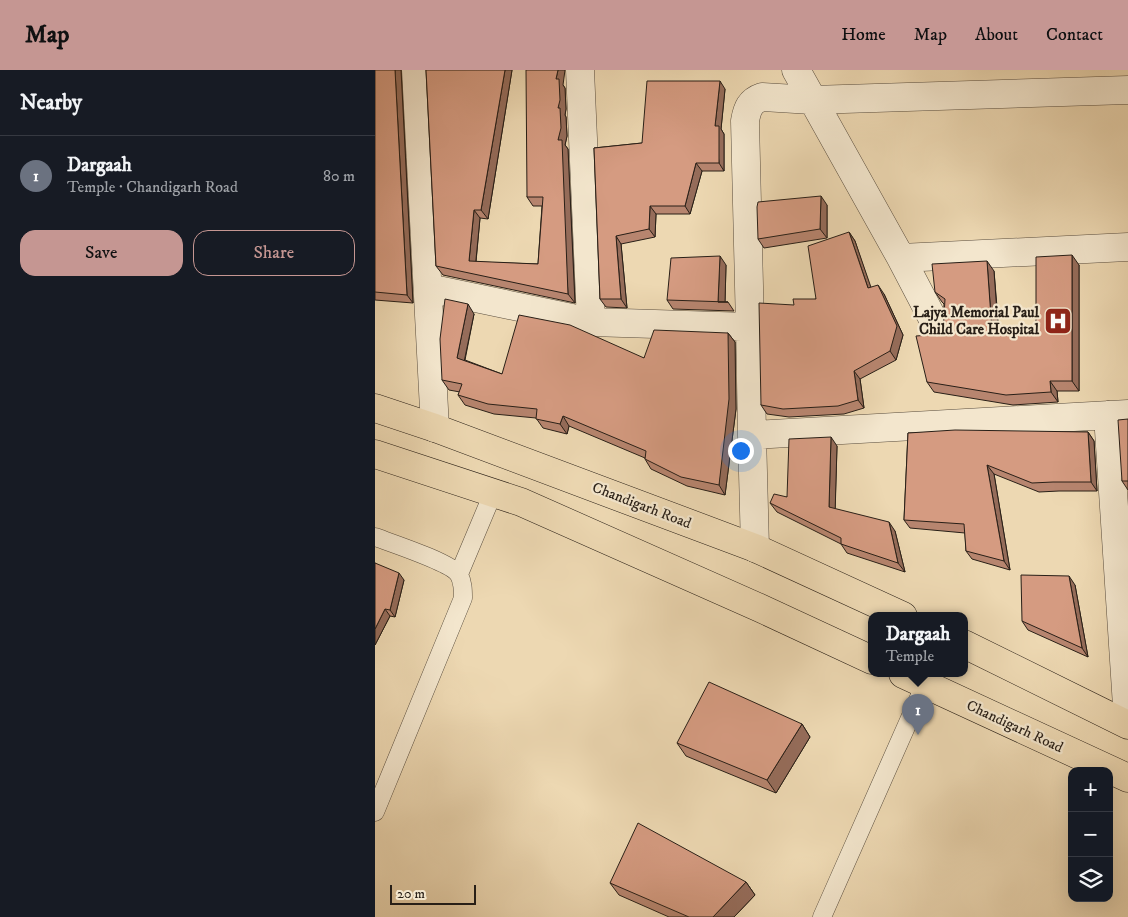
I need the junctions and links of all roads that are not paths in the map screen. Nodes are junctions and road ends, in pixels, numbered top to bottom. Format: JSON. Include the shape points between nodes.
{"nodes":[{"id":1,"x":415,"y":70,"type":"edge"},
{"id":2,"x":580,"y":70,"type":"edge"},
{"id":3,"x":796,"y":70,"type":"edge"},
{"id":4,"x":1128,"y":90,"type":"edge"},
{"id":5,"x":812,"y":100,"type":"junction"},
{"id":6,"x":1128,"y":247,"type":"edge"},
{"id":7,"x":901,"y":258,"type":"junction"},
{"id":8,"x":428,"y":288,"type":"junction"},
{"id":9,"x":591,"y":322,"type":"junction"},
{"id":10,"x":935,"y":323,"type":"dead end"},
{"id":11,"x":750,"y":327,"type":"junction"},
{"id":12,"x":375,"y":408,"type":"edge"},
{"id":13,"x":1118,"y":415,"type":"edge"},
{"id":14,"x":435,"y":428,"type":"junction"},
{"id":15,"x":752,"y":435,"type":"junction"},
{"id":16,"x":375,"y":454,"type":"edge"},
{"id":17,"x":493,"y":493,"type":"junction"},
{"id":18,"x":375,"y":537,"type":"edge"},
{"id":19,"x":755,"y":548,"type":"junction"},
{"id":20,"x":459,"y":574,"type":"junction"},
{"id":21,"x":894,"y":612,"type":"edge"},
{"id":22,"x":968,"y":646,"type":"edge"},
{"id":23,"x":868,"y":658,"type":"edge"},
{"id":24,"x":919,"y":677,"type":"edge"},
{"id":25,"x":1128,"y":723,"type":"edge"},
{"id":26,"x":1128,"y":778,"type":"edge"},
{"id":27,"x":375,"y":812,"type":"edge"},
{"id":28,"x":822,"y":917,"type":"edge"}],
"edges":[{"from":1,"to":8,"type":"street"},
{"from":2,"to":9,"type":"street"},
{"from":3,"to":5,"type":"street"},
{"from":4,"to":5,"type":"street"},
{"from":5,"to":7,"type":"street"},
{"from":5,"to":11,"type":"street","via":[[762,97],[751,102],[747,109]]},
{"from":6,"to":7,"type":"street"},
{"from":7,"to":10,"type":"street"},
{"from":8,"to":9,"type":"street"},
{"from":8,"to":14,"type":"street"},
{"from":9,"to":11,"type":"street"},
{"from":11,"to":15,"type":"street"},
{"from":12,"to":14,"type":"main road","name":"Chandigarh Road"},
{"from":13,"to":15,"type":"street"},
{"from":13,"to":25,"type":"street"},
{"from":14,"to":19,"type":"main road","name":"Chandigarh Road"},
{"from":15,"to":19,"type":"street"},
{"from":16,"to":17,"type":"main road"},
{"from":17,"to":20,"type":"lane"},
{"from":17,"to":23,"type":"main road","via":[[529,506]]},
{"from":18,"to":20,"type":"lane","via":[[437,561]]},
{"from":19,"to":21,"type":"main road","name":"Chandigarh Road"},
{"from":20,"to":27,"type":"lane","via":[[463,598]]},
{"from":22,"to":25,"type":"main road"},
{"from":24,"to":26,"type":"main road","name":"Chandigarh Road"},
{"from":24,"to":28,"type":"lane"}]}
